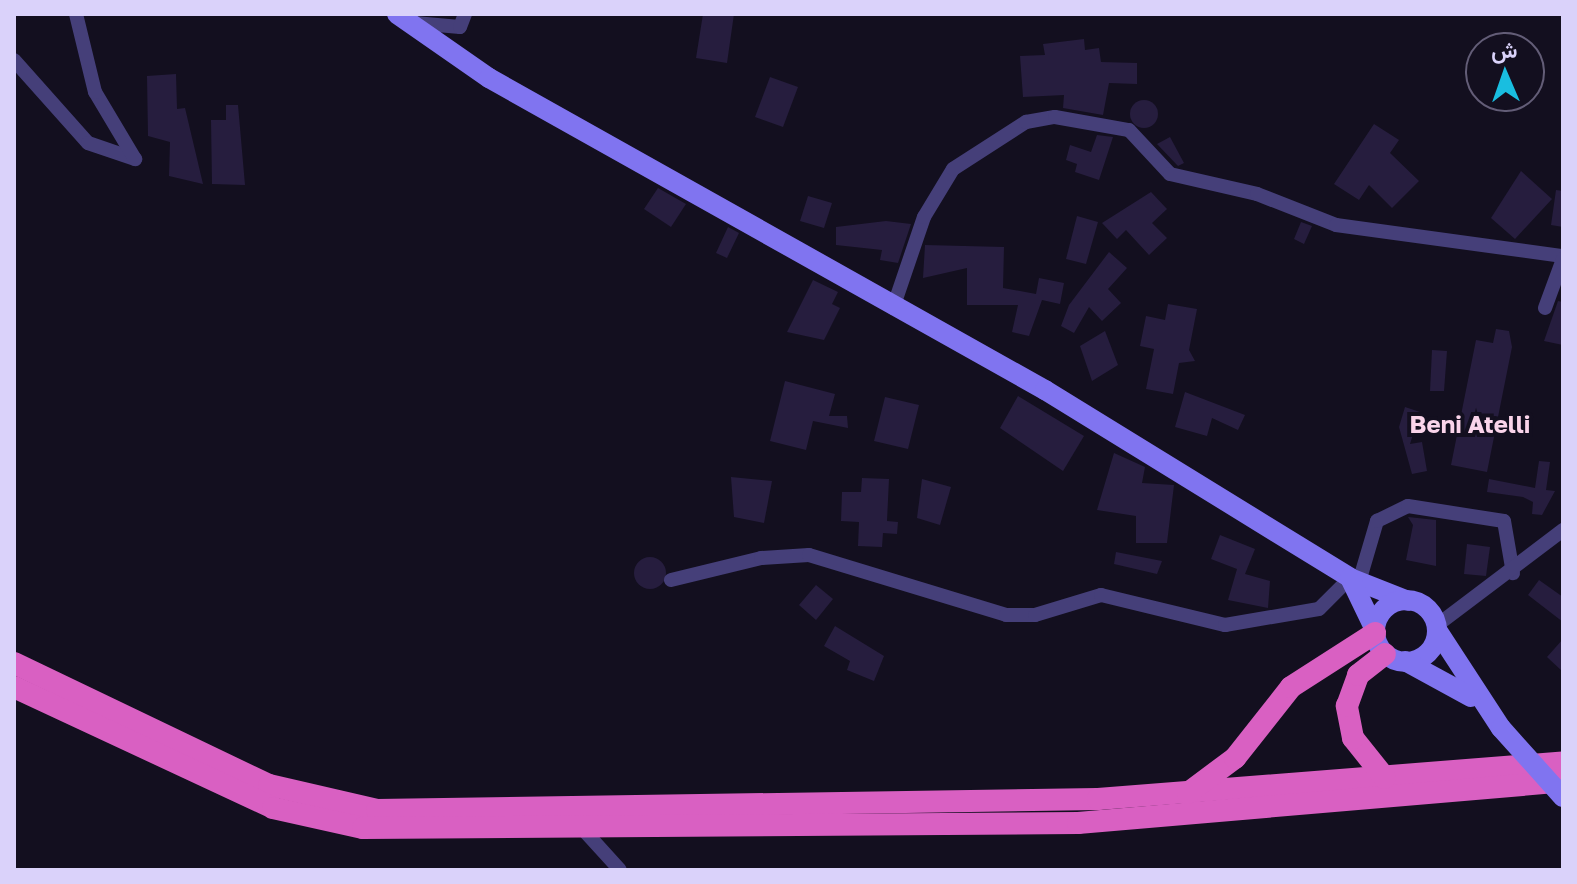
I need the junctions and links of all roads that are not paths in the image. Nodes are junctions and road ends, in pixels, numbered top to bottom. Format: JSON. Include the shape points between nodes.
{"nodes":[{"id":1,"x":76,"y":14,"type":"edge"},
{"id":2,"x":465,"y":14,"type":"edge"},
{"id":3,"x":400,"y":17,"type":"edge"},
{"id":4,"x":14,"y":60,"type":"edge"},
{"id":5,"x":1563,"y":258,"type":"edge"},
{"id":6,"x":893,"y":308,"type":"junction"},
{"id":7,"x":1545,"y":308,"type":"dead end"},
{"id":8,"x":1563,"y":530,"type":"edge"},
{"id":9,"x":1513,"y":573,"type":"junction"},
{"id":10,"x":671,"y":580,"type":"dead end"},
{"id":11,"x":1354,"y":580,"type":"junction"},
{"id":12,"x":1408,"y":601,"type":"junction"},
{"id":13,"x":1436,"y":628,"type":"junction"},
{"id":14,"x":1375,"y":631,"type":"junction"},
{"id":15,"x":1395,"y":658,"type":"junction"},
{"id":16,"x":14,"y":663,"type":"edge"},
{"id":17,"x":14,"y":687,"type":"edge"},
{"id":18,"x":1481,"y":705,"type":"junction"},
{"id":19,"x":1563,"y":762,"type":"edge"},
{"id":20,"x":1385,"y":778,"type":"junction"},
{"id":21,"x":1563,"y":781,"type":"edge"},
{"id":22,"x":1183,"y":796,"type":"junction"},
{"id":23,"x":1563,"y":797,"type":"edge"},
{"id":24,"x":580,"y":826,"type":"junction"},
{"id":25,"x":620,"y":870,"type":"edge"}],
"edges":[{"from":1,"to":4,"type":"street","via":[[95,92],[135,159],[88,143]]},
{"from":2,"to":3,"type":"street","via":[[451,29]]},
{"from":3,"to":6,"type":"main road","via":[[489,78]]},
{"from":5,"to":6,"type":"street","via":[[1336,225],[1257,194],[1170,174],[1129,130],[1055,117],[1013,128],[953,169],[924,217]]},
{"from":5,"to":7,"type":"street"},
{"from":6,"to":11,"type":"main road","via":[[1085,413]]},
{"from":8,"to":9,"type":"street"},
{"from":9,"to":11,"type":"street","via":[[1504,521],[1401,506],[1377,521]]},
{"from":9,"to":13,"type":"street"},
{"from":10,"to":11,"type":"street","via":[[761,558],[809,555],[1006,615],[1035,615],[1101,595],[1234,625],[1319,609]]},
{"from":11,"to":12,"type":"main road"},
{"from":11,"to":14,"type":"main road"},
{"from":12,"to":13,"type":"main road","via":[[1429,611]]},
{"from":12,"to":14,"type":"main road","via":[[1383,611]]},
{"from":13,"to":15,"type":"main road","via":[[1425,655]]},
{"from":13,"to":18,"type":"main road"},
{"from":14,"to":15,"type":"main road"},
{"from":14,"to":22,"type":"highway","via":[[1291,687],[1235,758]]},
{"from":15,"to":18,"type":"main road"},
{"from":15,"to":20,"type":"highway","via":[[1358,675],[1347,706],[1353,738]]},
{"from":16,"to":22,"type":"highway","via":[[269,785],[344,807]]},
{"from":17,"to":24,"type":"highway","via":[[273,808],[320,822],[407,830]]},
{"from":18,"to":23,"type":"main road","bridge":true},
{"from":19,"to":20,"type":"highway"},
{"from":20,"to":22,"type":"highway"},
{"from":21,"to":24,"type":"highway","via":[[1133,821]]},
{"from":24,"to":25,"type":"street"}]}
